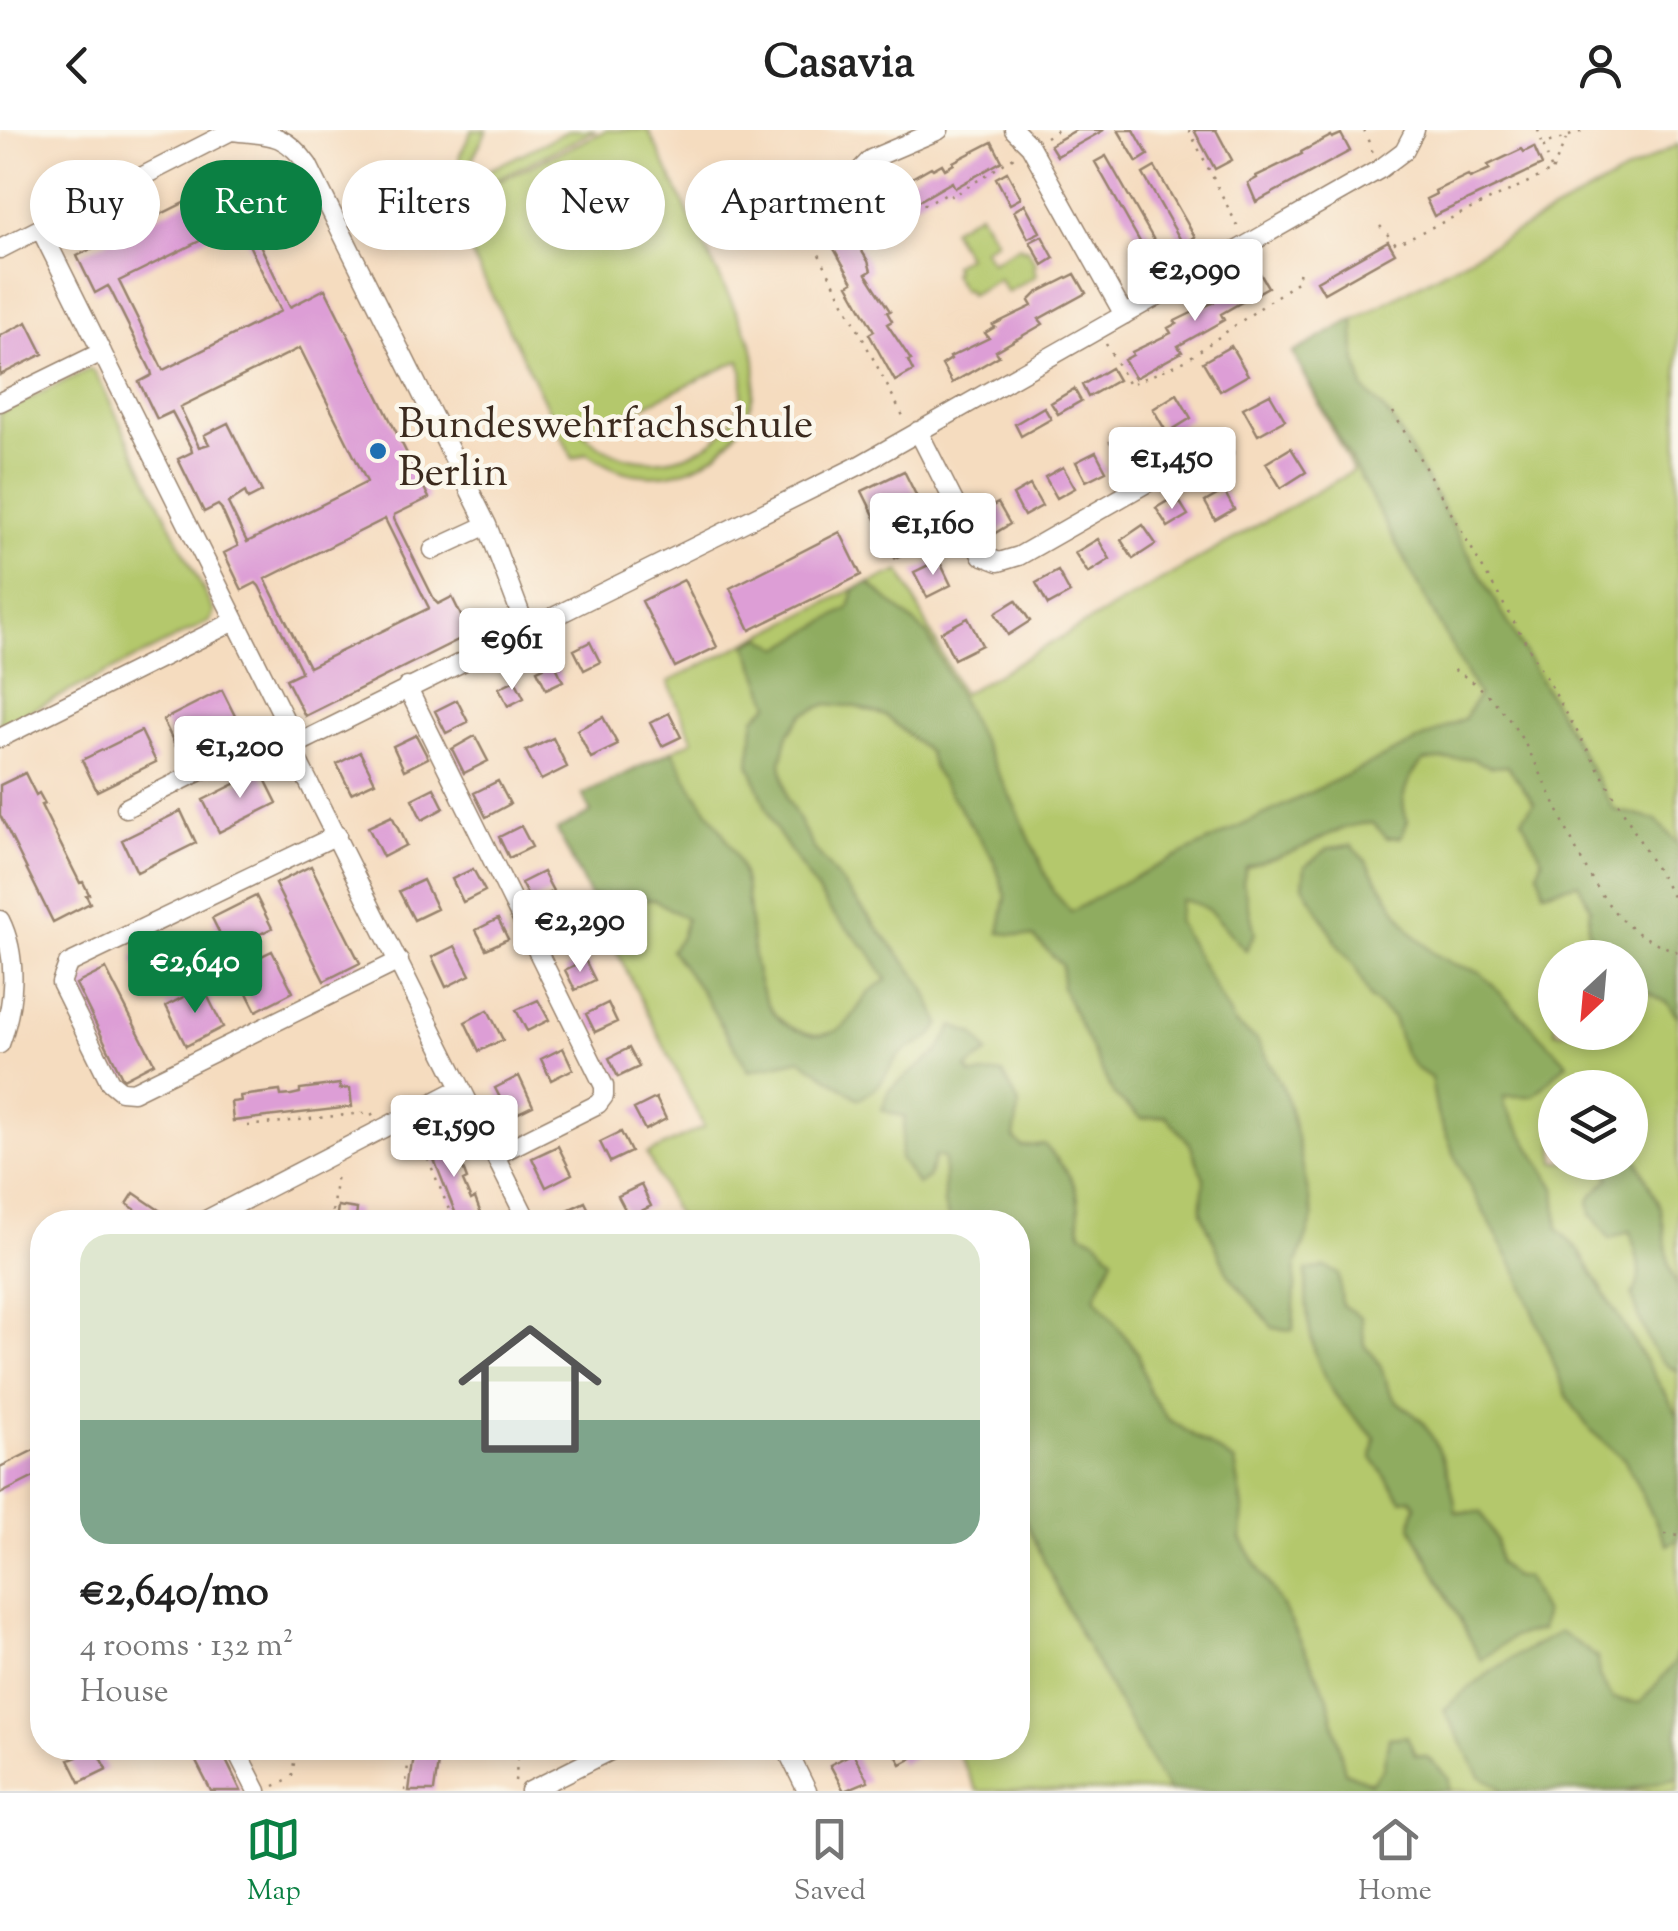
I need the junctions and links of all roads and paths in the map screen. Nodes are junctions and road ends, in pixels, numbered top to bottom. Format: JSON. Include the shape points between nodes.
{"nodes":[{"id":1,"x":231,"y":130,"type":"edge"},
{"id":2,"x":939,"y":130,"type":"edge"},
{"id":3,"x":1014,"y":130,"type":"edge"},
{"id":4,"x":1188,"y":130,"type":"edge"},
{"id":5,"x":1364,"y":130,"type":"edge"},
{"id":6,"x":1414,"y":130,"type":"edge"},
{"id":7,"x":1538,"y":130,"type":"edge"},
{"id":8,"x":1586,"y":130,"type":"edge"},
{"id":9,"x":1567,"y":137,"type":"junction"},
{"id":10,"x":1543,"y":144,"type":"junction"},
{"id":11,"x":1030,"y":146,"type":"junction"},
{"id":12,"x":871,"y":159,"type":"joint"},
{"id":13,"x":1375,"y":159,"type":"dead end"},
{"id":14,"x":160,"y":167,"type":"edge"},
{"id":15,"x":1552,"y":171,"type":"junction"},
{"id":16,"x":1380,"y":226,"type":"dead end"},
{"id":17,"x":30,"y":235,"type":"edge"},
{"id":18,"x":1247,"y":245,"type":"junction"},
{"id":19,"x":0,"y":250,"type":"edge"},
{"id":20,"x":51,"y":250,"type":"edge"},
{"id":21,"x":817,"y":250,"type":"edge"},
{"id":22,"x":1300,"y":270,"type":"dead end"},
{"id":23,"x":1124,"y":315,"type":"junction"},
{"id":24,"x":1098,"y":330,"type":"junction"},
{"id":25,"x":102,"y":352,"type":"junction"},
{"id":26,"x":0,"y":402,"type":"edge"},
{"id":27,"x":1393,"y":412,"type":"dead end"},
{"id":28,"x":915,"y":433,"type":"junction"},
{"id":29,"x":1224,"y":452,"type":"dead end"},
{"id":30,"x":487,"y":525,"type":"junction"},
{"id":31,"x":432,"y":550,"type":"dead end"},
{"id":32,"x":235,"y":620,"type":"junction"},
{"id":33,"x":527,"y":631,"type":"junction"},
{"id":34,"x":1454,"y":670,"type":"dead end"},
{"id":35,"x":408,"y":687,"type":"junction"},
{"id":36,"x":286,"y":722,"type":"dead end"},
{"id":37,"x":0,"y":738,"type":"edge"},
{"id":38,"x":292,"y":747,"type":"junction"},
{"id":39,"x":126,"y":808,"type":"dead end"},
{"id":40,"x":336,"y":835,"type":"junction"},
{"id":41,"x":1678,"y":906,"type":"edge"},
{"id":42,"x":0,"y":920,"type":"edge"},
{"id":43,"x":1678,"y":952,"type":"edge"},
{"id":44,"x":398,"y":961,"type":"junction"},
{"id":45,"x":0,"y":1044,"type":"edge"},
{"id":46,"x":461,"y":1088,"type":"junction"},
{"id":47,"x":410,"y":1114,"type":"junction"},
{"id":48,"x":248,"y":1126,"type":"dead end"},
{"id":49,"x":379,"y":1130,"type":"junction"},
{"id":50,"x":339,"y":1151,"type":"junction"},
{"id":51,"x":496,"y":1155,"type":"junction"},
{"id":52,"x":225,"y":1210,"type":"edge"},
{"id":53,"x":332,"y":1210,"type":"edge"},
{"id":54,"x":449,"y":1210,"type":"edge"},
{"id":55,"x":522,"y":1210,"type":"edge"},
{"id":56,"x":1664,"y":1534,"type":"dead end"},
{"id":57,"x":1678,"y":1536,"type":"edge"},
{"id":58,"x":242,"y":1760,"type":"edge"},
{"id":59,"x":294,"y":1760,"type":"edge"},
{"id":60,"x":408,"y":1760,"type":"edge"},
{"id":61,"x":518,"y":1760,"type":"edge"},
{"id":62,"x":592,"y":1760,"type":"edge"},
{"id":63,"x":792,"y":1760,"type":"edge"},
{"id":64,"x":260,"y":1791,"type":"edge"},
{"id":65,"x":404,"y":1791,"type":"edge"},
{"id":66,"x":514,"y":1791,"type":"edge"},
{"id":67,"x":530,"y":1791,"type":"edge"},
{"id":68,"x":808,"y":1791,"type":"edge"}],
"edges":[{"from":1,"to":14,"type":"street"},
{"from":1,"to":30,"type":"street","via":[[293,144],[308,165]]},
{"from":2,"to":12,"type":"street"},
{"from":3,"to":11,"type":"street"},
{"from":4,"to":18,"type":"path"},
{"from":5,"to":13,"type":"path"},
{"from":6,"to":18,"type":"street","via":[[1392,161]]},
{"from":7,"to":10,"type":"path"},
{"from":8,"to":9,"type":"path"},
{"from":9,"to":10,"type":"path"},
{"from":9,"to":15,"type":"path"},
{"from":10,"to":15,"type":"path"},
{"from":11,"to":12,"type":"path","via":[[952,197],[949,192],[900,217]]},
{"from":11,"to":23,"type":"street"},
{"from":15,"to":16,"type":"path","via":[[1396,244]]},
{"from":17,"to":19,"type":"street"},
{"from":18,"to":23,"type":"street"},
{"from":20,"to":25,"type":"street"},
{"from":21,"to":28,"type":"path"},
{"from":22,"to":24,"type":"path","via":[[1298,281],[1185,361],[1129,385]]},
{"from":23,"to":24,"type":"street"},
{"from":24,"to":28,"type":"street"},
{"from":25,"to":26,"type":"street"},
{"from":25,"to":32,"type":"street"},
{"from":27,"to":41,"type":"path"},
{"from":28,"to":29,"type":"street","via":[[981,555],[999,562],[1180,464]]},
{"from":28,"to":33,"type":"street"},
{"from":30,"to":31,"type":"street"},
{"from":30,"to":33,"type":"street"},
{"from":32,"to":36,"type":"street"},
{"from":32,"to":37,"type":"street"},
{"from":33,"to":35,"type":"street"},
{"from":34,"to":43,"type":"path","via":[[1474,680],[1520,738],[1614,912],[1636,932]]},
{"from":35,"to":38,"type":"street"},
{"from":35,"to":51,"type":"street","via":[[604,1086],[598,1104]]},
{"from":38,"to":39,"type":"street","via":[[238,752]]},
{"from":38,"to":40,"type":"street"},
{"from":40,"to":44,"type":"street"},
{"from":40,"to":44,"type":"street","via":[[68,964],[61,983],[110,1082],[133,1092]]},
{"from":42,"to":45,"type":"street","via":[[13,985]]},
{"from":44,"to":46,"type":"street"},
{"from":46,"to":47,"type":"street"},
{"from":46,"to":51,"type":"street"},
{"from":47,"to":49,"type":"street"},
{"from":47,"to":54,"type":"path"},
{"from":48,"to":49,"type":"path","via":[[371,1112]]},
{"from":49,"to":50,"type":"street"},
{"from":50,"to":52,"type":"street"},
{"from":50,"to":53,"type":"path"},
{"from":51,"to":55,"type":"street"},
{"from":56,"to":57,"type":"path"},
{"from":58,"to":64,"type":"street"},
{"from":59,"to":64,"type":"path","via":[[292,1777]]},
{"from":60,"to":65,"type":"path"},
{"from":61,"to":66,"type":"path"},
{"from":62,"to":67,"type":"street"},
{"from":63,"to":68,"type":"street"}]}
